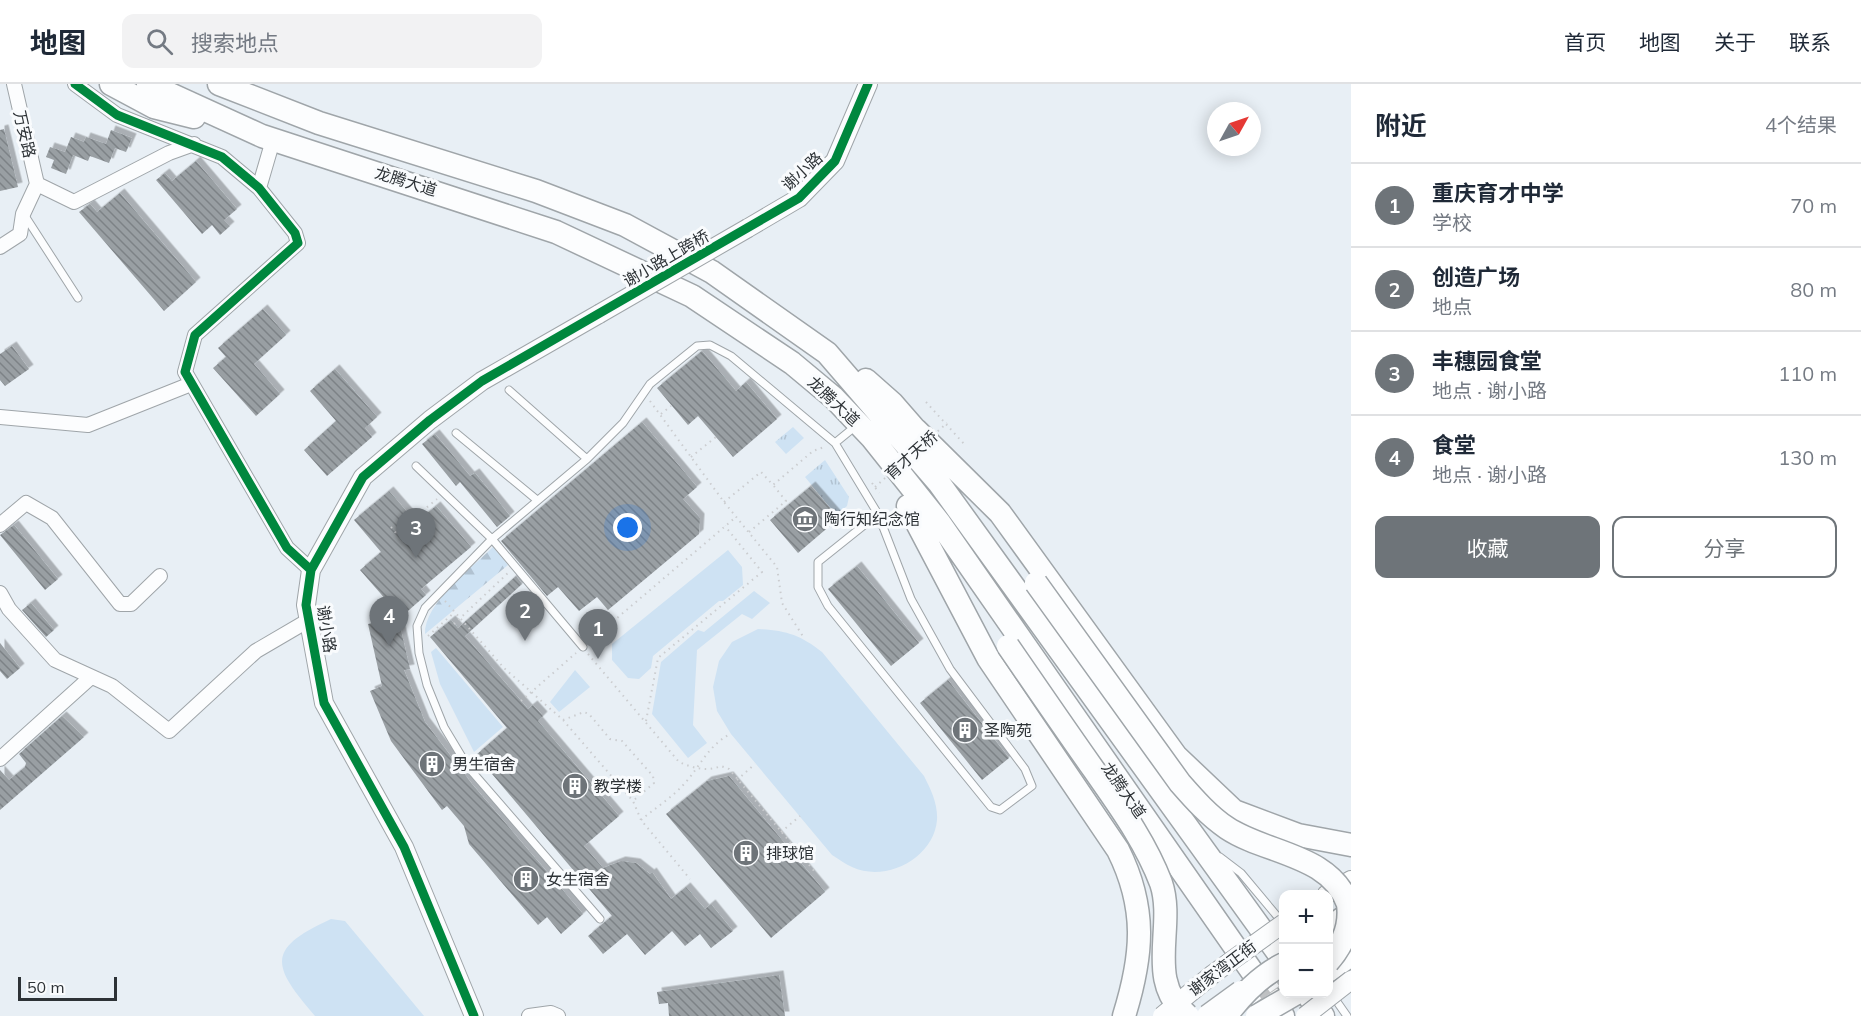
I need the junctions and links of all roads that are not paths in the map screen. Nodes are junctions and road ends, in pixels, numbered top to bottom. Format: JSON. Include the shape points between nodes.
{"nodes":[{"id":1,"x":14,"y":84,"type":"edge"},
{"id":2,"x":75,"y":84,"type":"edge"},
{"id":3,"x":111,"y":84,"type":"edge"},
{"id":4,"x":148,"y":84,"type":"edge"},
{"id":5,"x":219,"y":84,"type":"edge"},
{"id":6,"x":248,"y":84,"type":"edge"},
{"id":7,"x":868,"y":84,"type":"edge"},
{"id":8,"x":319,"y":123,"type":"junction"},
{"id":9,"x":268,"y":138,"type":"junction"},
{"id":10,"x":194,"y":144,"type":"junction"},
{"id":11,"x":37,"y":184,"type":"junction"},
{"id":12,"x":259,"y":188,"type":"junction"},
{"id":13,"x":23,"y":214,"type":"junction"},
{"id":14,"x":748,"y":228,"type":"joint"},
{"id":15,"x":0,"y":247,"type":"edge"},
{"id":16,"x":78,"y":298,"type":"dead end"},
{"id":17,"x":598,"y":314,"type":"joint"},
{"id":18,"x":827,"y":353,"type":"junction"},
{"id":19,"x":191,"y":384,"type":"junction"},
{"id":20,"x":509,"y":390,"type":"dead end"},
{"id":21,"x":0,"y":417,"type":"edge"},
{"id":22,"x":916,"y":430,"type":"junction"},
{"id":23,"x":866,"y":431,"type":"junction"},
{"id":24,"x":456,"y":432,"type":"dead end"},
{"id":25,"x":835,"y":443,"type":"junction"},
{"id":26,"x":587,"y":459,"type":"junction"},
{"id":27,"x":416,"y":466,"type":"dead end"},
{"id":28,"x":939,"y":483,"type":"junction"},
{"id":29,"x":537,"y":500,"type":"junction"},
{"id":30,"x":908,"y":506,"type":"junction"},
{"id":31,"x":878,"y":514,"type":"junction"},
{"id":32,"x":0,"y":525,"type":"edge"},
{"id":33,"x":492,"y":539,"type":"junction"},
{"id":34,"x":311,"y":570,"type":"junction"},
{"id":35,"x":160,"y":576,"type":"dead end"},
{"id":36,"x":0,"y":593,"type":"edge"},
{"id":37,"x":309,"y":620,"type":"junction"},
{"id":38,"x":583,"y":647,"type":"road end"},
{"id":39,"x":92,"y":676,"type":"junction"},
{"id":40,"x":0,"y":759,"type":"edge"},
{"id":41,"x":1194,"y":837,"type":"junction"},
{"id":42,"x":1351,"y":845,"type":"edge"},
{"id":43,"x":1351,"y":880,"type":"edge"},
{"id":44,"x":1333,"y":890,"type":"edge"},
{"id":45,"x":1351,"y":912,"type":"edge"},
{"id":46,"x":1279,"y":918,"type":"edge"},
{"id":47,"x":600,"y":919,"type":"dead end"},
{"id":48,"x":1333,"y":926,"type":"edge"},
{"id":49,"x":1279,"y":928,"type":"edge"},
{"id":50,"x":1351,"y":937,"type":"edge"},
{"id":51,"x":1333,"y":943,"type":"edge"},
{"id":52,"x":1351,"y":955,"type":"edge"},
{"id":53,"x":1333,"y":957,"type":"edge"},
{"id":54,"x":1279,"y":961,"type":"edge"},
{"id":55,"x":1279,"y":965,"type":"edge"},
{"id":56,"x":1279,"y":966,"type":"edge"},
{"id":57,"x":1333,"y":968,"type":"edge"},
{"id":58,"x":1351,"y":980,"type":"edge"},
{"id":59,"x":1333,"y":996,"type":"edge"},
{"id":60,"x":1294,"y":999,"type":"edge"},
{"id":61,"x":474,"y":1016,"type":"edge"},
{"id":62,"x":529,"y":1016,"type":"edge"},
{"id":63,"x":558,"y":1016,"type":"edge"},
{"id":64,"x":1124,"y":1016,"type":"edge"},
{"id":65,"x":1162,"y":1016,"type":"edge"},
{"id":66,"x":1188,"y":1016,"type":"edge"},
{"id":67,"x":1208,"y":1016,"type":"edge"},
{"id":68,"x":1226,"y":1016,"type":"edge"},
{"id":69,"x":1257,"y":1016,"type":"edge"},
{"id":70,"x":1265,"y":1016,"type":"edge"},
{"id":71,"x":1305,"y":1016,"type":"edge"},
{"id":72,"x":1323,"y":1016,"type":"edge"},
{"id":73,"x":1347,"y":1016,"type":"edge"}],
"edges":[{"from":1,"to":11,"type":"street","name":"万安路"},
{"from":2,"to":10,"type":"street","via":[[117,115]]},
{"from":3,"to":9,"type":"main road","via":[[154,106]]},
{"from":4,"to":9,"type":"main road","name":"龙腾大道"},
{"from":5,"to":8,"type":"main road","name":"龙腾大道"},
{"from":6,"to":8,"type":"main road"},
{"from":7,"to":14,"type":"street","name":"谢小路","via":[[835,161],[799,198]]},
{"from":8,"to":18,"type":"main road","name":"龙腾大道","via":[[536,191],[625,225],[712,272]]},
{"from":9,"to":12,"type":"street"},
{"from":9,"to":23,"type":"main road","name":"龙腾大道","via":[[484,206],[622,261],[692,296],[792,363]]},
{"from":10,"to":11,"type":"street","via":[[74,202]]},
{"from":10,"to":12,"type":"street","via":[[222,157]]},
{"from":11,"to":13,"type":"street"},
{"from":12,"to":19,"type":"street","via":[[295,233],[298,243],[195,335],[185,372]]},
{"from":13,"to":15,"type":"street","via":[[20,234]]},
{"from":13,"to":16,"type":"lane"},
{"from":14,"to":17,"type":"street","name":"谢小路上跨桥","bridge":true},
{"from":17,"to":34,"type":"street","name":"谢小路","via":[[482,381],[363,477]]},
{"from":18,"to":22,"type":"main road","via":[[892,403]]},
{"from":18,"to":28,"type":"main road","name":"龙腾大道"},
{"from":19,"to":21,"type":"street","via":[[88,425]]},
{"from":19,"to":34,"type":"street","via":[[287,548]]},
{"from":20,"to":26,"type":"lane"},
{"from":22,"to":28,"type":"main road"},
{"from":22,"to":42,"type":"main road","via":[[1000,513],[1176,756],[1234,811],[1298,835]]},
{"from":22,"to":53,"type":"main road","bridge":true,"via":[[973,495],[1180,783],[1202,807],[1226,828],[1312,864],[1342,888],[1350,927]]},
{"from":23,"to":25,"type":"lane"},
{"from":23,"to":30,"type":"main road"},
{"from":23,"to":60,"type":"main road","name":"龙腾大道","via":[[939,522]]},
{"from":24,"to":29,"type":"lane"},
{"from":25,"to":26,"type":"lane","via":[[731,356],[710,345],[697,346],[642,392],[623,423]]},
{"from":25,"to":31,"type":"lane"},
{"from":26,"to":29,"type":"lane"},
{"from":27,"to":33,"type":"lane"},
{"from":28,"to":41,"type":"main road","name":"龙腾大道"},
{"from":29,"to":33,"type":"lane"},
{"from":30,"to":64,"type":"main road","via":[[988,658],[1118,850],[1128,871],[1137,898],[1139,945],[1136,979]]},
{"from":30,"to":66,"type":"main road","bridge":true,"via":[[1142,839],[1162,886],[1167,989]]},
{"from":31,"to":31,"type":"lane","via":[[911,599],[950,669],[1025,770],[1032,786],[1000,810],[983,798],[828,606],[818,587],[818,562]]},
{"from":32,"to":35,"type":"street","via":[[26,503],[52,518],[120,604],[131,604]]},
{"from":33,"to":38,"type":"lane"},
{"from":33,"to":47,"type":"lane","via":[[425,608],[417,626],[427,685],[444,727],[468,767]]},
{"from":34,"to":37,"type":"street","name":"谢小路","via":[[306,605]]},
{"from":36,"to":39,"type":"street","via":[[9,609],[55,660]]},
{"from":37,"to":39,"type":"street","via":[[256,651],[169,731],[112,686]]},
{"from":37,"to":61,"type":"street","name":"谢小路","via":[[324,703],[404,847]]},
{"from":39,"to":40,"type":"street"},
{"from":41,"to":46,"type":"lane","via":[[1241,873]]},
{"from":41,"to":54,"type":"main road","name":"龙腾大道"},
{"from":43,"to":44,"type":"street"},
{"from":45,"to":48,"type":"main road"},
{"from":49,"to":65,"type":"street","name":"谢家湾正街","bridge":true},
{"from":50,"to":51,"type":"main road","bridge":true},
{"from":52,"to":57,"type":"main road"},
{"from":55,"to":67,"type":"main road","name":"谢家湾正街","bridge":true},
{"from":56,"to":68,"type":"main road","bridge":true,"via":[[1236,1002]]},
{"from":58,"to":71,"type":"street","bridge":true},
{"from":59,"to":73,"type":"lane"},
{"from":60,"to":69,"type":"main road","bridge":true},
{"from":60,"to":70,"type":"main road","bridge":true},
{"from":60,"to":72,"type":"main road","name":"龙腾大道"},
{"from":62,"to":63,"type":"street"}]}
